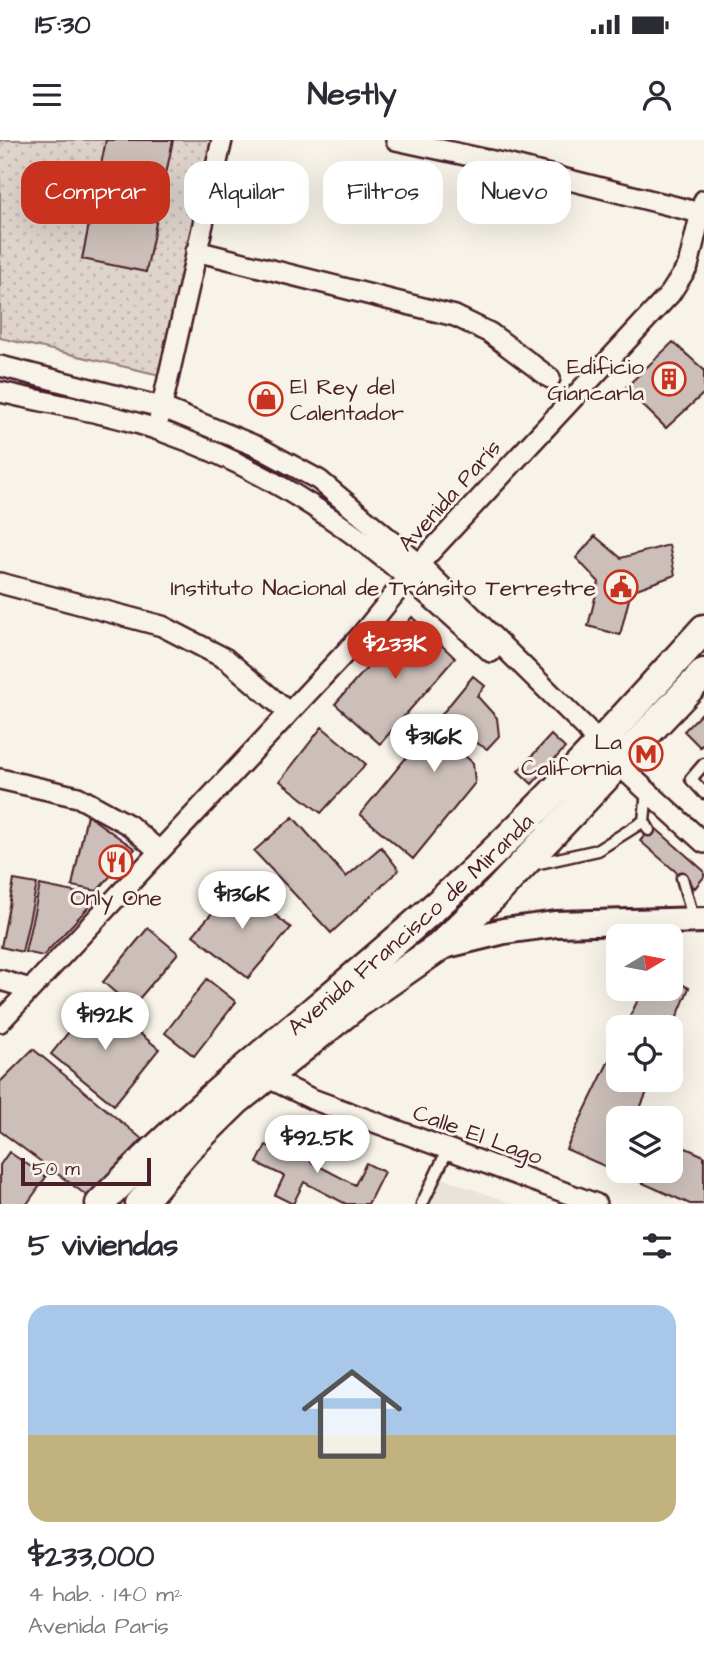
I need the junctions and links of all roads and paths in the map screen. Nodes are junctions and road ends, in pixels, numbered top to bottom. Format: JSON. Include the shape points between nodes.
{"nodes":[{"id":1,"x":222,"y":140,"type":"edge"},
{"id":2,"x":396,"y":140,"type":"edge"},
{"id":3,"x":703,"y":209,"type":"edge"},
{"id":4,"x":196,"y":251,"type":"junction"},
{"id":5,"x":0,"y":366,"type":"edge"},
{"id":6,"x":550,"y":377,"type":"dead end"},
{"id":7,"x":0,"y":392,"type":"edge"},
{"id":8,"x":161,"y":407,"type":"junction"},
{"id":9,"x":157,"y":429,"type":"junction"},
{"id":10,"x":413,"y":571,"type":"junction"},
{"id":11,"x":0,"y":583,"type":"edge"},
{"id":12,"x":704,"y":629,"type":"edge"},
{"id":13,"x":704,"y":673,"type":"edge"},
{"id":14,"x":288,"y":712,"type":"junction"},
{"id":15,"x":609,"y":756,"type":"junction"},
{"id":16,"x":704,"y":764,"type":"edge"},
{"id":17,"x":0,"y":779,"type":"edge"},
{"id":18,"x":647,"y":789,"type":"junction"},
{"id":19,"x":704,"y":793,"type":"edge"},
{"id":20,"x":704,"y":843,"type":"edge"},
{"id":21,"x":159,"y":851,"type":"junction"},
{"id":22,"x":522,"y":867,"type":"junction"},
{"id":23,"x":682,"y":877,"type":"dead end"},
{"id":24,"x":699,"y":921,"type":"edge"},
{"id":25,"x":439,"y":947,"type":"junction"},
{"id":26,"x":0,"y":980,"type":"edge"},
{"id":27,"x":31,"y":989,"type":"junction"},
{"id":28,"x":0,"y":1022,"type":"edge"},
{"id":29,"x":266,"y":1077,"type":"junction"},
{"id":30,"x":448,"y":1149,"type":"junction"},
{"id":31,"x":100,"y":1204,"type":"edge"},
{"id":32,"x":140,"y":1204,"type":"edge"},
{"id":33,"x":422,"y":1204,"type":"edge"},
{"id":34,"x":596,"y":1204,"type":"edge"}],
"edges":[{"from":1,"to":4,"type":"street"},
{"from":2,"to":3,"type":"street"},
{"from":3,"to":10,"type":"street","name":"Avenida París","via":[[688,266],[670,294]]},
{"from":4,"to":6,"type":"street","via":[[455,316],[490,333]]},
{"from":4,"to":8,"type":"street"},
{"from":5,"to":8,"type":"street"},
{"from":7,"to":9,"type":"street"},
{"from":8,"to":9,"type":"street"},
{"from":8,"to":10,"type":"street","via":[[256,446],[319,480]]},
{"from":9,"to":10,"type":"street","via":[[257,470]]},
{"from":10,"to":14,"type":"street","name":"Avenida París","via":[[358,639]]},
{"from":10,"to":15,"type":"street","via":[[432,597],[578,734]]},
{"from":11,"to":14,"type":"street","via":[[162,626],[226,659]]},
{"from":12,"to":15,"type":"main road","name":"Avenida Francisco de Miranda"},
{"from":13,"to":15,"type":"main road","name":"Avenida Francisco de Miranda"},
{"from":14,"to":21,"type":"street","name":"Avenida París"},
{"from":15,"to":18,"type":"street"},
{"from":15,"to":22,"type":"main road","name":"Avenida Francisco de Miranda"},
{"from":15,"to":31,"type":"main road","name":"Avenida Francisco de Miranda","via":[[225,1083]]},
{"from":16,"to":19,"type":"lane","via":[[691,779]]},
{"from":17,"to":21,"type":"street","via":[[78,797],[129,825]]},
{"from":18,"to":20,"type":"street"},
{"from":18,"to":22,"type":"lane","via":[[646,826],[598,850]]},
{"from":21,"to":27,"type":"street","name":"Avenida París"},
{"from":22,"to":25,"type":"main road","name":"Avenida Francisco de Miranda"},
{"from":23,"to":24,"type":"lane"},
{"from":24,"to":25,"type":"street","via":[[556,924]]},
{"from":25,"to":29,"type":"main road","name":"Avenida Francisco de Miranda","via":[[357,1004]]},
{"from":26,"to":27,"type":"street"},
{"from":27,"to":28,"type":"street","name":"Avenida París"},
{"from":29,"to":30,"type":"street","name":"Calle El Lago","via":[[312,1099]]},
{"from":29,"to":32,"type":"main road","name":"Avenida Francisco de Miranda","via":[[188,1148]]},
{"from":30,"to":33,"type":"lane"},
{"from":30,"to":34,"type":"street","name":"Calle El Lago"}]}
